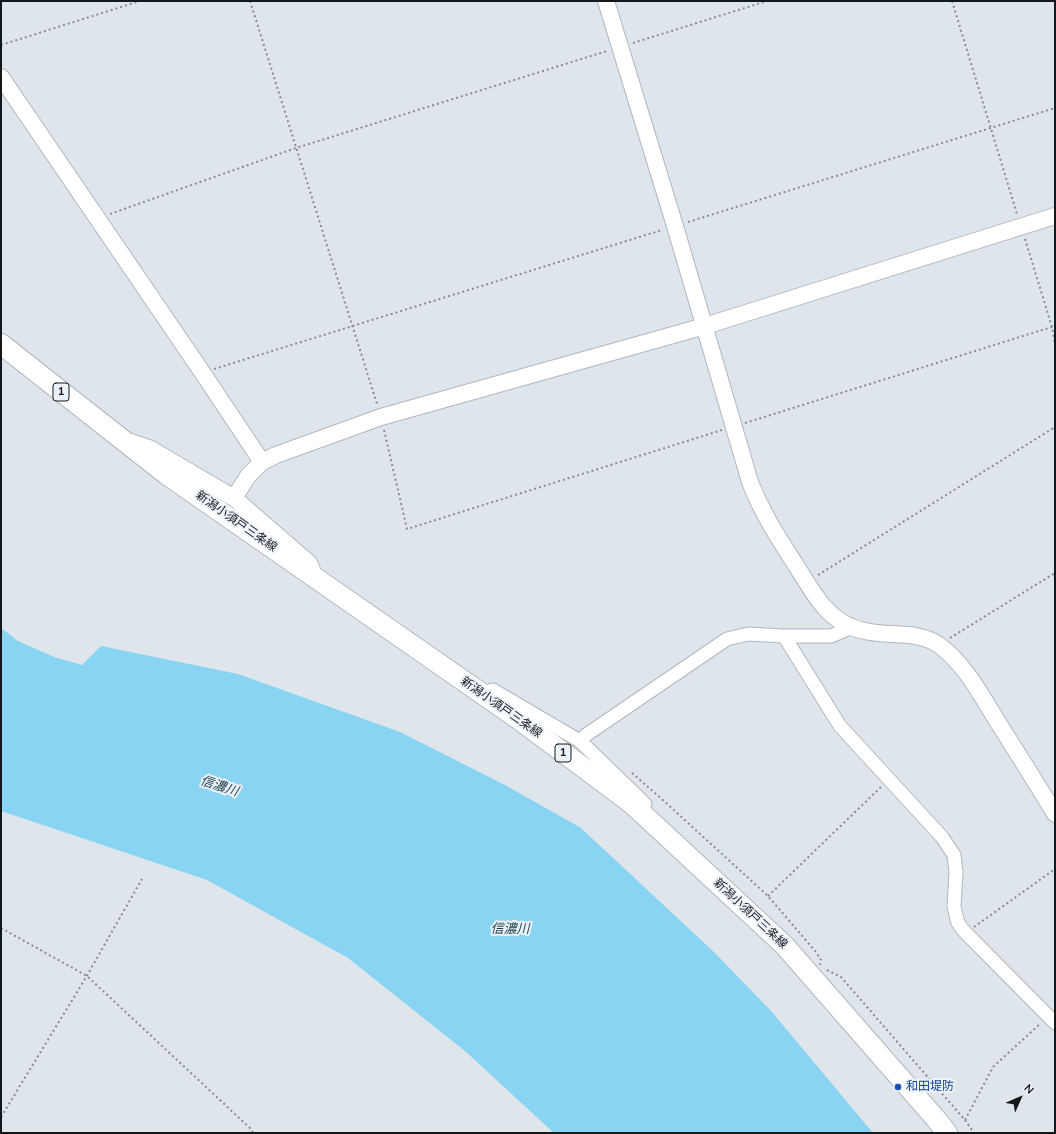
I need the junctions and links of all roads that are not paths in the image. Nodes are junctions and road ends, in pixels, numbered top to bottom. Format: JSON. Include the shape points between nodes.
{"nodes":[{"id":1,"x":606,"y":1,"type":"edge"},
{"id":2,"x":1,"y":77,"type":"edge"},
{"id":3,"x":1055,"y":216,"type":"edge"},
{"id":4,"x":704,"y":326,"type":"junction"},
{"id":5,"x":1,"y":344,"type":"edge"},
{"id":6,"x":121,"y":439,"type":"junction"},
{"id":7,"x":262,"y":462,"type":"junction"},
{"id":8,"x":234,"y":498,"type":"junction"},
{"id":9,"x":315,"y":577,"type":"junction"},
{"id":10,"x":852,"y":627,"type":"junction"},
{"id":11,"x":784,"y":636,"type":"junction"},
{"id":12,"x":480,"y":693,"type":"junction"},
{"id":13,"x":580,"y":741,"type":"junction"},
{"id":14,"x":1055,"y":814,"type":"edge"},
{"id":15,"x":663,"y":832,"type":"junction"},
{"id":16,"x":1052,"y":1019,"type":"edge"},
{"id":17,"x":947,"y":1133,"type":"edge"}],
"edges":[{"from":1,"to":4,"type":"street","via":[[676,226]]},
{"from":2,"to":7,"type":"street"},
{"from":3,"to":4,"type":"street"},
{"from":4,"to":7,"type":"street","via":[[381,416]]},
{"from":4,"to":10,"type":"street","via":[[758,503],[823,606],[836,618]]},
{"from":5,"to":6,"type":"main road","name":"新潟小須戸三条線","number":"1"},
{"from":6,"to":8,"type":"street","via":[[149,448]]},
{"from":6,"to":9,"type":"main road","name":"新潟小須戸三条線","number":"1","via":[[166,474]]},
{"from":7,"to":8,"type":"street","via":[[248,476]]},
{"from":8,"to":9,"type":"street","via":[[309,563]]},
{"from":9,"to":12,"type":"main road","name":"新潟小須戸三条線","number":"1"},
{"from":10,"to":11,"type":"street","via":[[831,636]]},
{"from":10,"to":14,"type":"street","via":[[884,634],[916,636],[938,645],[962,668]]},
{"from":11,"to":13,"type":"street","via":[[748,634],[727,639]]},
{"from":11,"to":16,"type":"street","via":[[840,726],[890,778],[942,837],[954,855],[954,907],[958,923]]},
{"from":12,"to":13,"type":"street","via":[[493,690]]},
{"from":12,"to":15,"type":"main road","name":"新潟小須戸三条線","number":"1","via":[[631,802]]},
{"from":13,"to":15,"type":"street","via":[[659,817]]},
{"from":15,"to":17,"type":"main road","name":"新潟小須戸三条線","number":"1","via":[[784,945]]}]}
